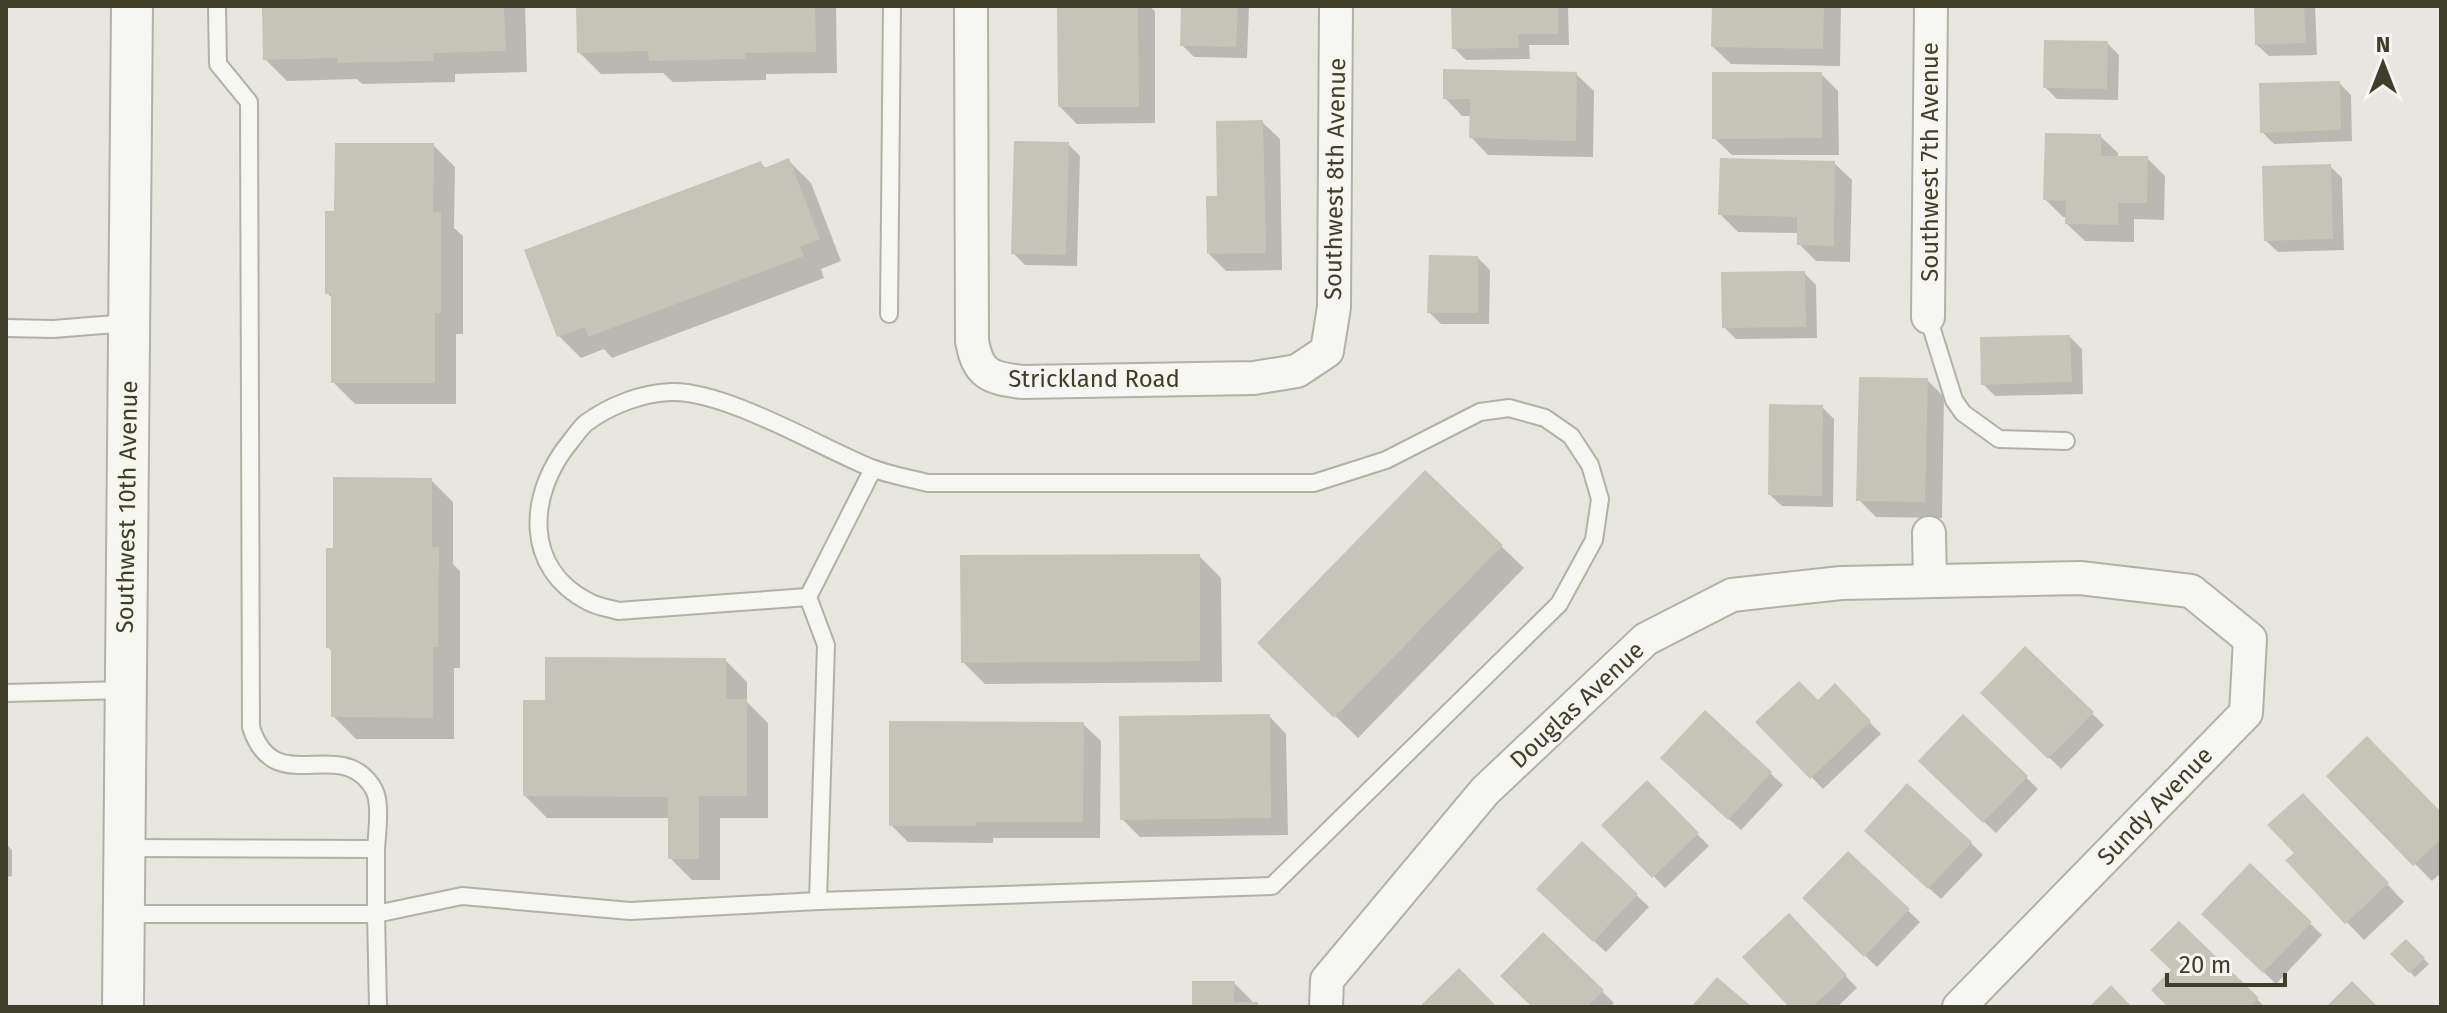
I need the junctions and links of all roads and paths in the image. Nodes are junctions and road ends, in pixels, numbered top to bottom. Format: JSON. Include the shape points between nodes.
{"nodes":[{"id":1,"x":132,"y":6,"type":"edge"},
{"id":2,"x":217,"y":6,"type":"edge"},
{"id":3,"x":892,"y":6,"type":"edge"},
{"id":4,"x":971,"y":6,"type":"edge"},
{"id":5,"x":1336,"y":6,"type":"edge"},
{"id":6,"x":1931,"y":6,"type":"edge"},
{"id":7,"x":889,"y":314,"type":"dead end"},
{"id":8,"x":1928,"y":317,"type":"joint"},
{"id":9,"x":129,"y":323,"type":"junction"},
{"id":10,"x":6,"y":328,"type":"edge"},
{"id":11,"x":1327,"y":351,"type":"joint"},
{"id":12,"x":2066,"y":441,"type":"dead end"},
{"id":13,"x":873,"y":469,"type":"junction"},
{"id":14,"x":1929,"y":533,"type":"dead end"},
{"id":15,"x":1930,"y":581,"type":"junction"},
{"id":16,"x":2191,"y":591,"type":"joint"},
{"id":17,"x":808,"y":597,"type":"junction"},
{"id":18,"x":126,"y":690,"type":"junction"},
{"id":19,"x":6,"y":693,"type":"edge"},
{"id":20,"x":124,"y":848,"type":"junction"},
{"id":21,"x":376,"y":849,"type":"junction"},
{"id":22,"x":818,"y":901,"type":"junction"},
{"id":23,"x":123,"y":914,"type":"junction"},
{"id":24,"x":376,"y":914,"type":"junction"},
{"id":25,"x":123,"y":1007,"type":"edge"},
{"id":26,"x":378,"y":1007,"type":"edge"},
{"id":27,"x":1326,"y":1007,"type":"edge"},
{"id":28,"x":1959,"y":1007,"type":"edge"}],
"edges":[{"from":1,"to":9,"type":"street","name":"Southwest 10th Avenue"},
{"from":2,"to":21,"type":"lane","via":[[218,64],[249,102],[251,727],[273,761],[286,766],[339,764],[364,776],[377,799]]},
{"from":3,"to":7,"type":"lane"},
{"from":4,"to":11,"type":"street","name":"Strickland Road","via":[[976,362],[996,378],[1022,382],[1254,378],[1297,371]]},
{"from":5,"to":11,"type":"street","name":"Southwest 8th Avenue","via":[[1334,307]]},
{"from":6,"to":8,"type":"street","name":"Southwest 7th Avenue"},
{"from":8,"to":12,"type":"lane","via":[[1954,400],[1963,413],[1999,439]]},
{"from":9,"to":10,"type":"lane"},
{"from":9,"to":18,"type":"street","name":"Southwest 10th Avenue"},
{"from":13,"to":17,"type":"lane"},
{"from":13,"to":17,"type":"lane","via":[[718,399],[671,392],[625,401],[584,424],[554,461],[538,505],[538,535],[547,563],[565,586],[590,603],[618,611]]},
{"from":13,"to":22,"type":"lane","via":[[928,483],[1314,483],[1386,460],[1480,412],[1509,408],[1545,418],[1571,436],[1590,465],[1600,499],[1594,540],[1559,604],[1272,886]]},
{"from":14,"to":15,"type":"street"},
{"from":15,"to":16,"type":"street","name":"Douglas Avenue","via":[[2080,578]]},
{"from":15,"to":27,"type":"street","name":"Douglas Avenue","via":[[1841,583],[1732,595],[1646,639],[1485,791],[1327,980]]},
{"from":16,"to":28,"type":"street","name":"Sundy Avenue","via":[[2250,639],[2246,713]]},
{"from":17,"to":22,"type":"lane","via":[[826,645]]},
{"from":18,"to":19,"type":"lane"},
{"from":18,"to":20,"type":"street","name":"Southwest 10th Avenue"},
{"from":20,"to":21,"type":"lane"},
{"from":20,"to":23,"type":"street","name":"Southwest 10th Avenue"},
{"from":21,"to":24,"type":"lane"},
{"from":22,"to":24,"type":"lane","via":[[630,911],[462,896]]},
{"from":23,"to":24,"type":"lane"},
{"from":23,"to":25,"type":"street","name":"Southwest 10th Avenue"},
{"from":24,"to":26,"type":"lane"}]}
